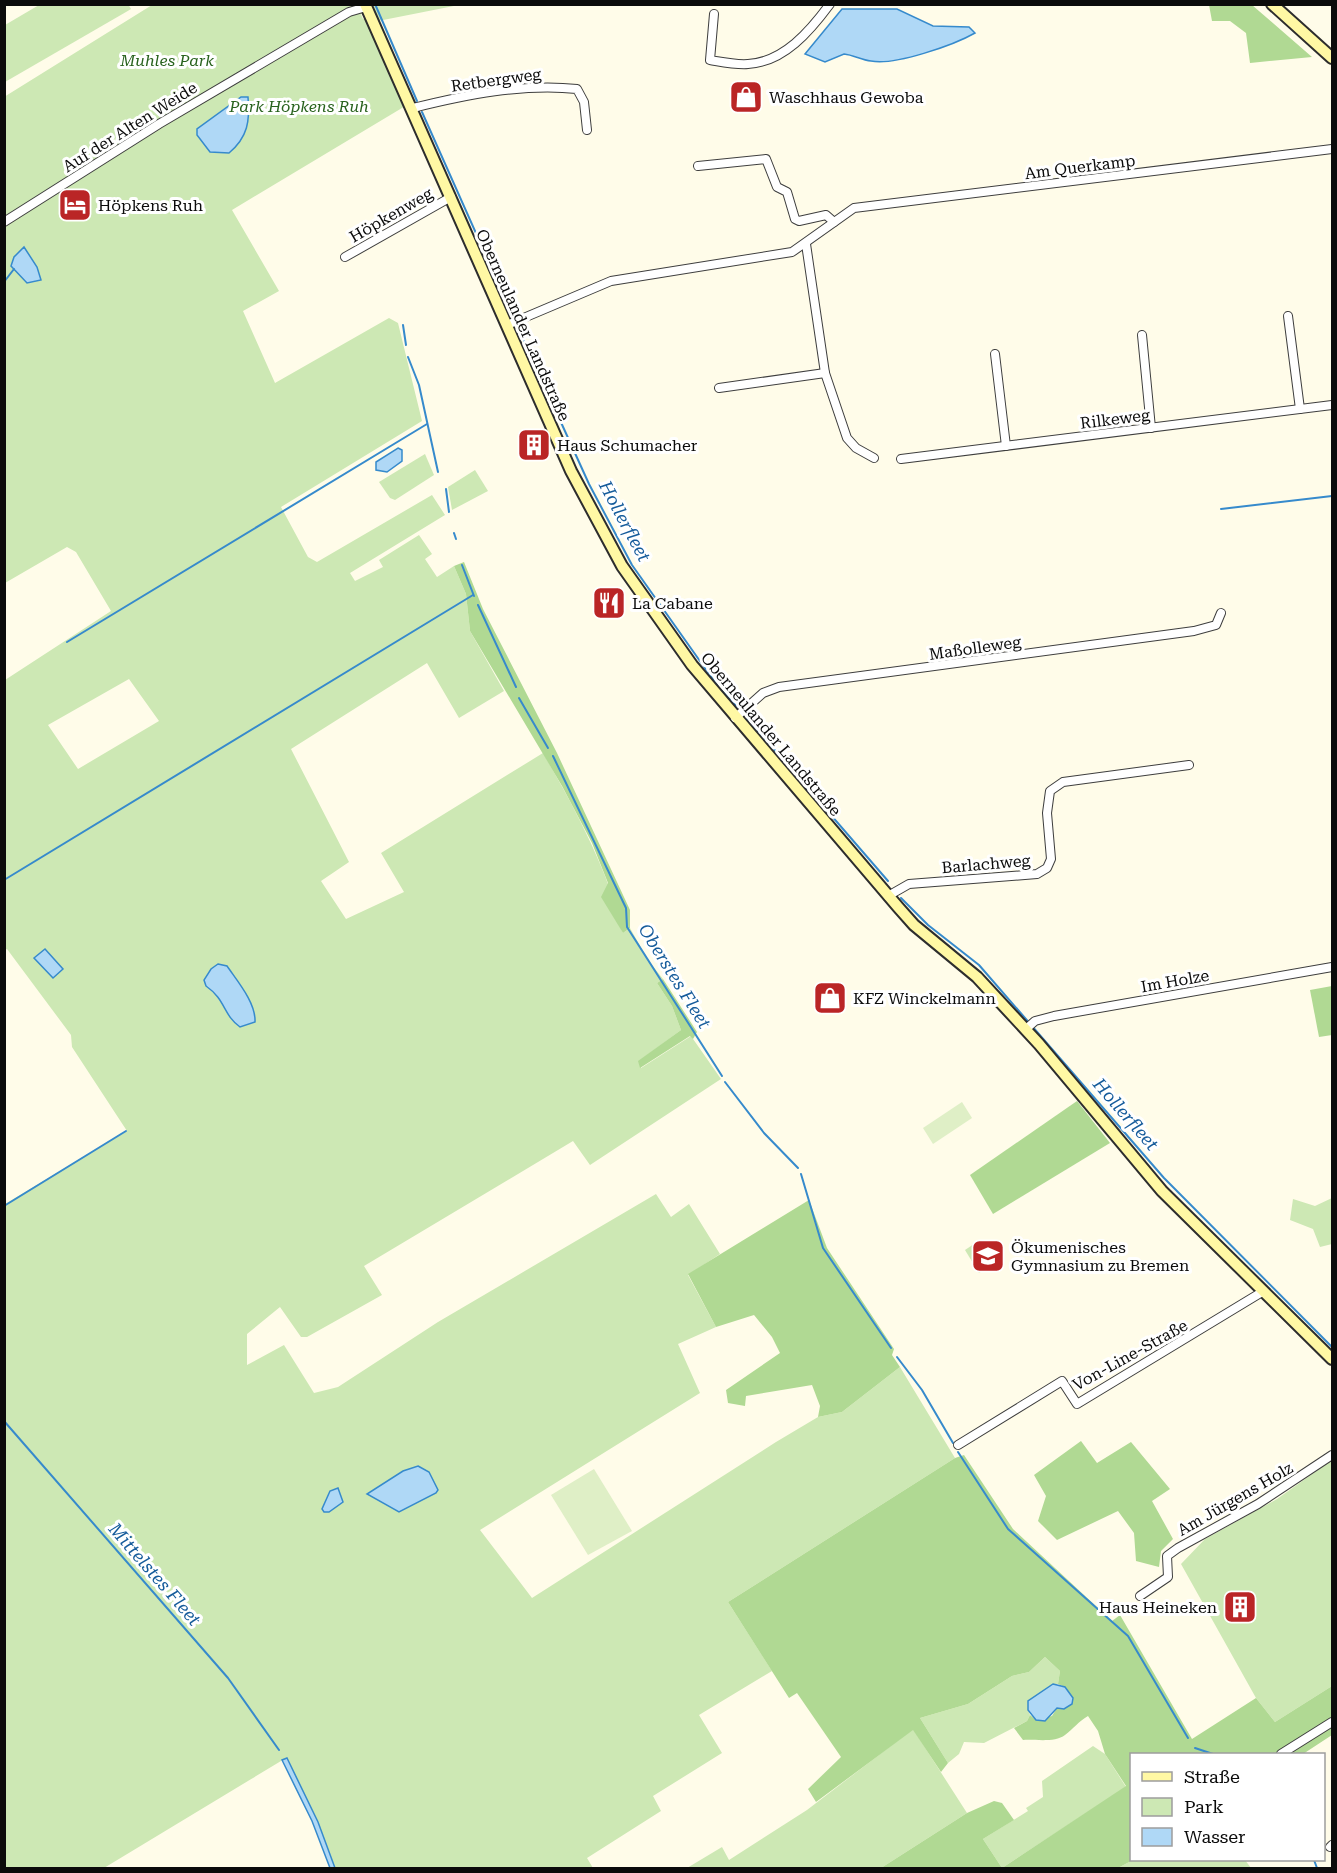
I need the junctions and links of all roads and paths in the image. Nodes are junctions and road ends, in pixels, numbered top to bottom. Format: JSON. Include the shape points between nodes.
{"nodes":[{"id":1,"x":830,"y":4,"type":"edge"},
{"id":2,"x":1272,"y":4,"type":"edge"},
{"id":3,"x":366,"y":6,"type":"edge"},
{"id":4,"x":714,"y":14,"type":"dead end"},
{"id":5,"x":1332,"y":58,"type":"edge"},
{"id":6,"x":413,"y":108,"type":"junction"},
{"id":7,"x":587,"y":130,"type":"dead end"},
{"id":8,"x":1332,"y":149,"type":"edge"},
{"id":9,"x":698,"y":166,"type":"dead end"},
{"id":10,"x":451,"y":197,"type":"junction"},
{"id":11,"x":4,"y":222,"type":"edge"},
{"id":12,"x":834,"y":222,"type":"junction"},
{"id":13,"x":806,"y":244,"type":"junction"},
{"id":14,"x":345,"y":257,"type":"dead end"},
{"id":15,"x":1288,"y":316,"type":"dead end"},
{"id":16,"x":507,"y":325,"type":"junction"},
{"id":17,"x":1142,"y":335,"type":"dead end"},
{"id":18,"x":995,"y":354,"type":"dead end"},
{"id":19,"x":825,"y":373,"type":"junction"},
{"id":20,"x":719,"y":388,"type":"dead end"},
{"id":21,"x":1332,"y":405,"type":"edge"},
{"id":22,"x":1300,"y":409,"type":"junction"},
{"id":23,"x":1151,"y":428,"type":"junction"},
{"id":24,"x":1006,"y":446,"type":"junction"},
{"id":25,"x":874,"y":458,"type":"dead end"},
{"id":26,"x":901,"y":459,"type":"dead end"},
{"id":27,"x":1221,"y":613,"type":"dead end"},
{"id":28,"x":735,"y":718,"type":"junction"},
{"id":29,"x":1189,"y":765,"type":"dead end"},
{"id":30,"x":888,"y":896,"type":"junction"},
{"id":31,"x":1332,"y":967,"type":"edge"},
{"id":32,"x":1031,"y":1025,"type":"junction"},
{"id":33,"x":1262,"y":1292,"type":"junction"},
{"id":34,"x":1332,"y":1359,"type":"edge"},
{"id":35,"x":958,"y":1445,"type":"dead end"},
{"id":36,"x":1332,"y":1455,"type":"edge"},
{"id":37,"x":1140,"y":1596,"type":"dead end"},
{"id":38,"x":1332,"y":1722,"type":"edge"},
{"id":39,"x":1284,"y":1753,"type":"edge"}],
"edges":[{"from":1,"to":4,"type":"street","via":[[796,44],[747,65],[710,60]]},
{"from":2,"to":5,"type":"street"},
{"from":3,"to":6,"type":"street","name":"Oberneulander Landstraße"},
{"from":3,"to":11,"type":"street","name":"Auf der Alten Weide","via":[[349,12],[186,108]]},
{"from":6,"to":7,"type":"street","name":"Retbergweg","via":[[549,86],[577,89],[584,102]]},
{"from":6,"to":10,"type":"street","name":"Oberneulander Landstraße"},
{"from":8,"to":12,"type":"street","name":"Am Querkamp","via":[[854,208]]},
{"from":9,"to":12,"type":"street","via":[[766,159],[777,187],[787,192],[795,219],[826,215]]},
{"from":10,"to":14,"type":"street","name":"Höpkenweg"},
{"from":10,"to":16,"type":"street","name":"Oberneulander Landstraße"},
{"from":12,"to":13,"type":"street","name":"Am Querkamp"},
{"from":13,"to":16,"type":"street","name":"Am Querkamp","via":[[792,252],[611,281]]},
{"from":13,"to":19,"type":"street"},
{"from":15,"to":22,"type":"street"},
{"from":16,"to":28,"type":"street","name":"Oberneulander Landstraße","via":[[571,471],[622,566],[674,642]]},
{"from":17,"to":23,"type":"street"},
{"from":18,"to":24,"type":"street"},
{"from":19,"to":20,"type":"street"},
{"from":19,"to":25,"type":"street","via":[[848,438],[856,448]]},
{"from":21,"to":22,"type":"street","name":"Rilkeweg"},
{"from":22,"to":23,"type":"street","name":"Rilkeweg"},
{"from":23,"to":24,"type":"street","name":"Rilkeweg"},
{"from":24,"to":26,"type":"street","name":"Rilkeweg"},
{"from":27,"to":28,"type":"street","name":"Maßolleweg","via":[[1215,625],[1194,631],[779,687],[763,693]]},
{"from":28,"to":30,"type":"street","name":"Oberneulander Landstraße"},
{"from":29,"to":30,"type":"street","name":"Barlachweg","via":[[1063,782],[1050,791],[1047,813],[1051,860],[1037,874],[909,884]]},
{"from":30,"to":32,"type":"street","name":"Oberneulander Landstraße","via":[[915,925]]},
{"from":31,"to":32,"type":"street","name":"Im Holze","via":[[1065,1014]]},
{"from":32,"to":33,"type":"street","name":"Oberneulander Landstraße","via":[[1162,1191]]},
{"from":33,"to":34,"type":"street","name":"Oberneulander Landstraße"},
{"from":33,"to":35,"type":"street","name":"Von-Line-Straße","via":[[1077,1404],[1062,1381]]},
{"from":36,"to":37,"type":"street","name":"Am Jürgens Holz","via":[[1258,1504],[1167,1556],[1168,1577]]},
{"from":38,"to":39,"type":"street"}]}
